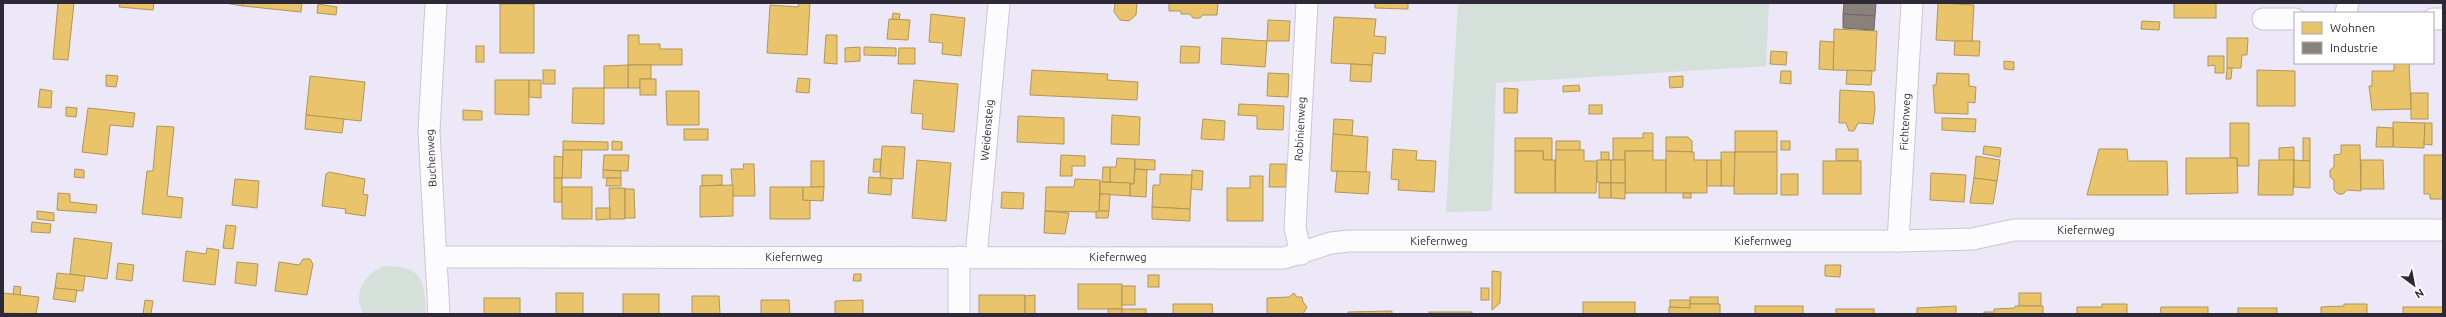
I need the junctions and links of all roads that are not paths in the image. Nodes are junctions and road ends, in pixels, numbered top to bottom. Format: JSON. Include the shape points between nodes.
{"nodes":[{"id":1,"x":436,"y":3,"type":"edge"},
{"id":2,"x":999,"y":3,"type":"edge"},
{"id":3,"x":1307,"y":3,"type":"edge"},
{"id":4,"x":1912,"y":3,"type":"edge"},
{"id":5,"x":2263,"y":19,"type":"dead end"},
{"id":6,"x":2294,"y":19,"type":"edge"},
{"id":7,"x":2443,"y":230,"type":"edge"},
{"id":8,"x":1898,"y":241,"type":"junction"},
{"id":9,"x":1302,"y":254,"type":"junction"},
{"id":10,"x":437,"y":257,"type":"junction"},
{"id":11,"x":968,"y":257,"type":"junction"},
{"id":12,"x":439,"y":314,"type":"edge"},
{"id":13,"x":959,"y":314,"type":"edge"}],
"edges":[{"from":1,"to":10,"type":"street","name":"Buchenweg","via":[[429,131]]},
{"from":2,"to":11,"type":"street","name":"Weidensteig"},
{"from":3,"to":9,"type":"street","name":"Robinienweg","via":[[1295,228]]},
{"from":4,"to":8,"type":"street","name":"Fichtenweg"},
{"from":5,"to":6,"type":"street"},
{"from":7,"to":8,"type":"street","name":"Kiefernweg","via":[[2014,230],[1973,239]]},
{"from":8,"to":9,"type":"street","name":"Kiefernweg","via":[[1349,241],[1331,243]]},
{"from":9,"to":11,"type":"street","name":"Kiefernweg","via":[[1284,258]]},
{"from":10,"to":11,"type":"street","name":"Kiefernweg"},
{"from":10,"to":12,"type":"street","name":"Buchenweg"},
{"from":11,"to":13,"type":"street","name":"Weidensteig"}]}
